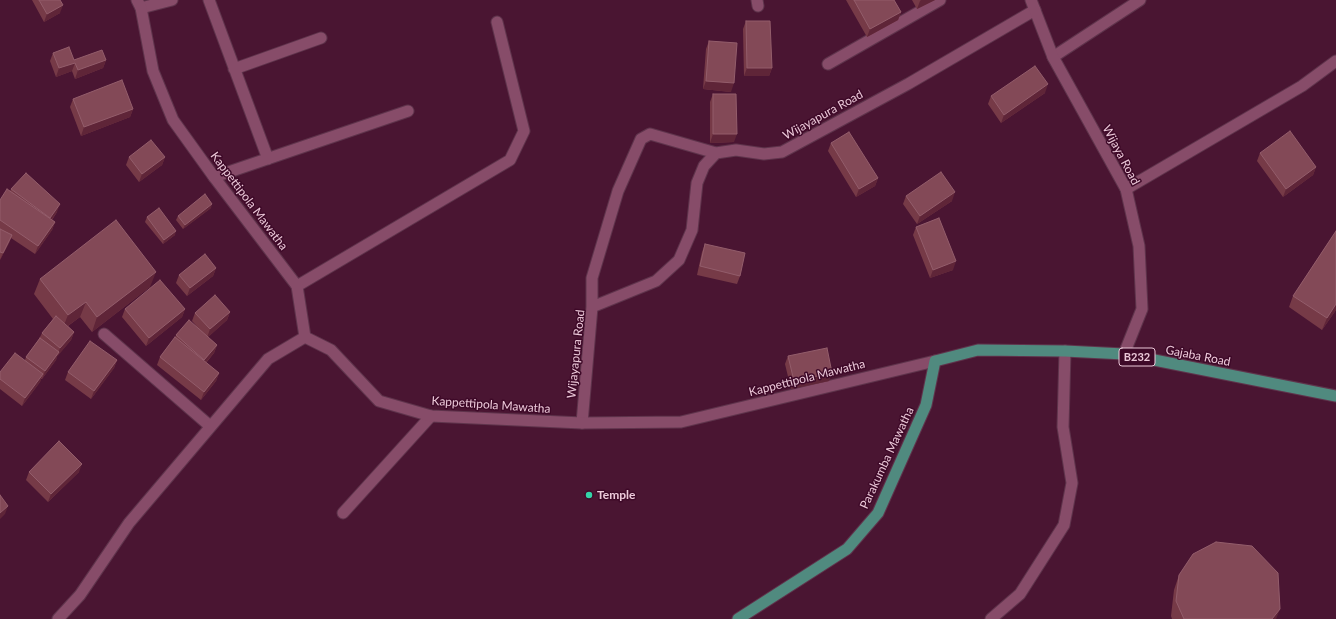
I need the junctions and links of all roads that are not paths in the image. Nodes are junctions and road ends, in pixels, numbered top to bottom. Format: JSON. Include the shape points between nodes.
{"nodes":[{"id":1,"x":172,"y":0,"type":"edge"},
{"id":2,"x":209,"y":0,"type":"edge"},
{"id":3,"x":940,"y":0,"type":"edge"},
{"id":4,"x":1140,"y":0,"type":"edge"},
{"id":5,"x":139,"y":4,"type":"edge"},
{"id":6,"x":1033,"y":5,"type":"edge"},
{"id":7,"x":497,"y":22,"type":"dead end"},
{"id":8,"x":321,"y":38,"type":"dead end"},
{"id":9,"x":1053,"y":57,"type":"junction"},
{"id":10,"x":1336,"y":61,"type":"edge"},
{"id":11,"x":828,"y":64,"type":"dead end"},
{"id":12,"x":234,"y":69,"type":"junction"},
{"id":13,"x":408,"y":111,"type":"dead end"},
{"id":14,"x":716,"y":153,"type":"junction"},
{"id":15,"x":268,"y":159,"type":"junction"},
{"id":16,"x":214,"y":177,"type":"junction"},
{"id":17,"x":1126,"y":189,"type":"junction"},
{"id":18,"x":297,"y":286,"type":"junction"},
{"id":19,"x":592,"y":307,"type":"junction"},
{"id":20,"x":104,"y":334,"type":"dead end"},
{"id":21,"x":305,"y":337,"type":"junction"},
{"id":22,"x":1065,"y":351,"type":"junction"},
{"id":23,"x":1124,"y":354,"type":"junction"},
{"id":24,"x":935,"y":361,"type":"junction"},
{"id":25,"x":1336,"y":396,"type":"edge"},
{"id":26,"x":431,"y":416,"type":"junction"},
{"id":27,"x":582,"y":423,"type":"junction"},
{"id":28,"x":210,"y":426,"type":"junction"},
{"id":29,"x":343,"y":513,"type":"dead end"},
{"id":30,"x":58,"y":619,"type":"edge"},
{"id":31,"x":738,"y":619,"type":"edge"},
{"id":32,"x":991,"y":619,"type":"edge"}],
"edges":[{"from":1,"to":5,"type":"street"},
{"from":2,"to":12,"type":"street"},
{"from":3,"to":11,"type":"street"},
{"from":4,"to":9,"type":"street"},
{"from":5,"to":16,"type":"street","name":"Kappettipola Mawatha","via":[[153,71],[173,120]]},
{"from":6,"to":9,"type":"street","name":"Wijaya Road"},
{"from":6,"to":14,"type":"street","name":"Wijayapura Road","via":[[908,84],[782,152],[764,154],[736,150]]},
{"from":7,"to":18,"type":"street","via":[[524,131],[510,160]]},
{"from":8,"to":12,"type":"street"},
{"from":9,"to":17,"type":"street","name":"Wijaya Road"},
{"from":10,"to":17,"type":"street","via":[[1302,86]]},
{"from":12,"to":15,"type":"street"},
{"from":13,"to":15,"type":"street"},
{"from":14,"to":19,"type":"street","name":"Wijayapura Road","via":[[704,166],[697,182],[692,230],[679,260],[656,281]]},
{"from":14,"to":19,"type":"street","via":[[650,134],[641,138],[618,191],[592,278]]},
{"from":15,"to":16,"type":"street"},
{"from":16,"to":18,"type":"street","name":"Kappettipola Mawatha"},
{"from":17,"to":23,"type":"street","name":"Wijaya Road","via":[[1139,246],[1142,309]]},
{"from":18,"to":21,"type":"street","name":"Kappettipola Mawatha"},
{"from":19,"to":27,"type":"street","name":"Wijayapura Road"},
{"from":20,"to":28,"type":"street"},
{"from":21,"to":26,"type":"street","name":"Kappettipola Mawatha","via":[[331,350],[379,400]]},
{"from":21,"to":28,"type":"street","via":[[268,359]]},
{"from":22,"to":23,"type":"main road","name":"Gajaba Road","number":"B232"},
{"from":22,"to":24,"type":"main road","name":"Gajaba Road","number":"B232","via":[[978,350]]},
{"from":22,"to":32,"type":"street","via":[[1063,427],[1072,483],[1064,525],[1020,594]]},
{"from":23,"to":25,"type":"main road","name":"Gajaba Road","number":"B232"},
{"from":24,"to":27,"type":"street","name":"Kappettipola Mawatha","via":[[681,422]]},
{"from":24,"to":31,"type":"main road","name":"Parakumba Mawatha","via":[[926,405],[878,513],[847,549]]},
{"from":26,"to":27,"type":"street","name":"Kappettipola Mawatha"},
{"from":26,"to":29,"type":"street"},
{"from":28,"to":30,"type":"street","via":[[129,523],[80,595]]}]}
